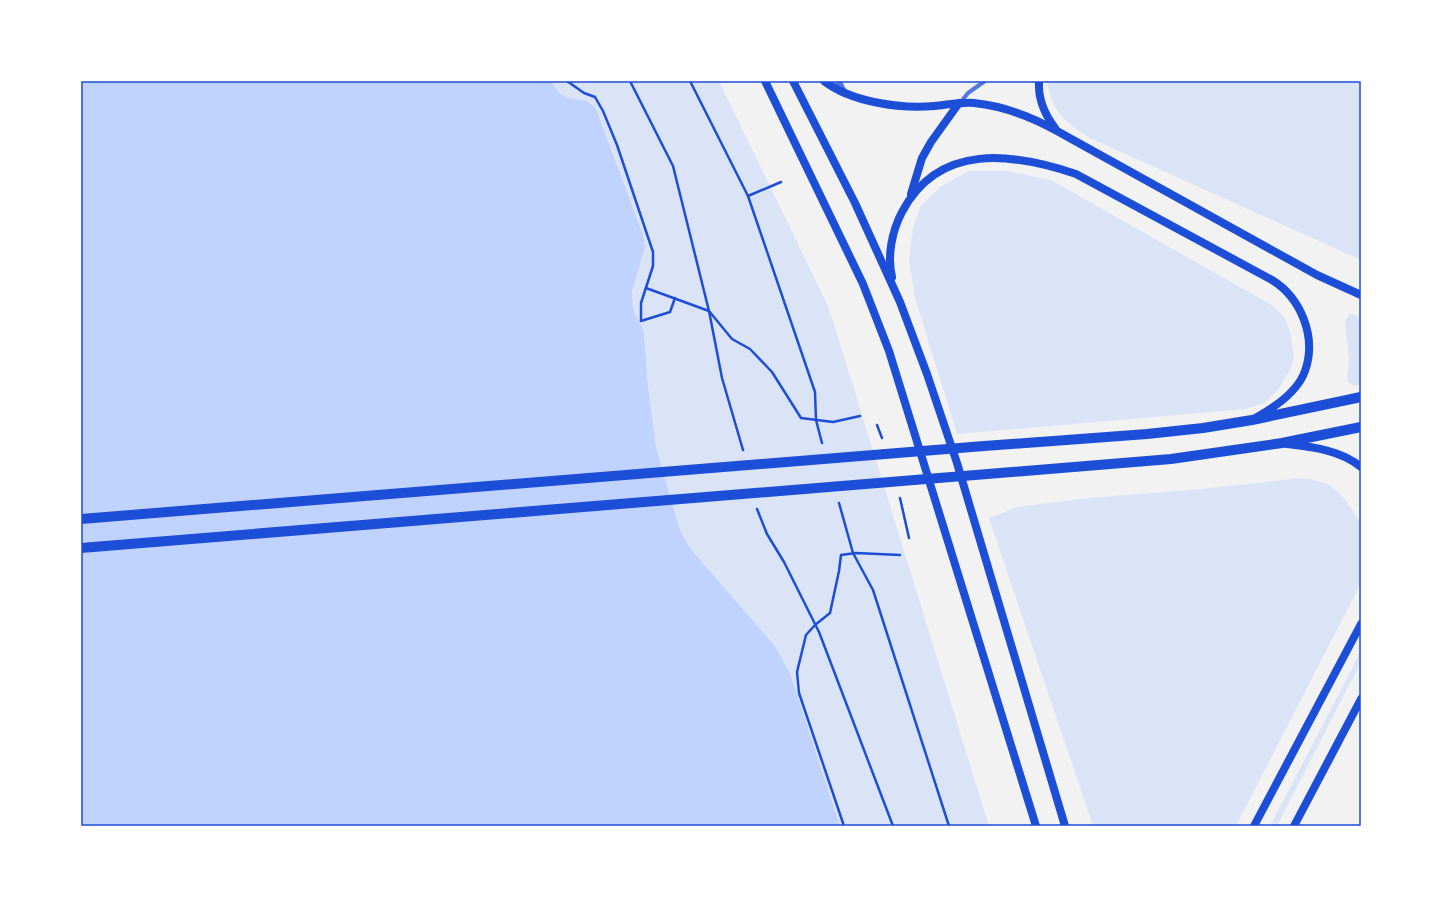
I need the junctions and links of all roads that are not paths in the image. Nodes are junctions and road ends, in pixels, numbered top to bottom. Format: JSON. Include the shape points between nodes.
{"nodes":[{"id":1,"x":765,"y":81,"type":"edge"},
{"id":2,"x":793,"y":81,"type":"edge"},
{"id":3,"x":824,"y":81,"type":"edge"},
{"id":4,"x":838,"y":81,"type":"edge"},
{"id":5,"x":985,"y":81,"type":"edge"},
{"id":6,"x":1039,"y":81,"type":"edge"},
{"id":7,"x":844,"y":93,"type":"junction"},
{"id":8,"x":959,"y":103,"type":"junction"},
{"id":9,"x":1056,"y":130,"type":"junction"},
{"id":10,"x":909,"y":198,"type":"junction"},
{"id":11,"x":1361,"y":295,"type":"edge"},
{"id":12,"x":900,"y":302,"type":"junction"},
{"id":13,"x":1361,"y":397,"type":"edge"},
{"id":14,"x":1252,"y":420,"type":"junction"},
{"id":15,"x":1361,"y":427,"type":"edge"},
{"id":16,"x":1282,"y":443,"type":"junction"},
{"id":17,"x":1361,"y":467,"type":"edge"},
{"id":18,"x":81,"y":519,"type":"edge"},
{"id":19,"x":81,"y":548,"type":"edge"},
{"id":20,"x":1361,"y":624,"type":"edge"},
{"id":21,"x":1361,"y":699,"type":"edge"},
{"id":22,"x":1036,"y":826,"type":"edge"},
{"id":23,"x":1065,"y":826,"type":"edge"},
{"id":24,"x":1254,"y":826,"type":"edge"},
{"id":25,"x":1294,"y":826,"type":"edge"}],
"edges":[{"from":1,"to":22,"type":"main road","via":[[863,284],[889,351]]},
{"from":2,"to":12,"type":"main road","via":[[855,203]]},
{"from":3,"to":7,"type":"main road"},
{"from":4,"to":7,"type":"street"},
{"from":5,"to":8,"type":"street"},
{"from":6,"to":9,"type":"main road","via":[[1042,101]]},
{"from":7,"to":8,"type":"main road","via":[[899,105],[934,106]]},
{"from":8,"to":9,"type":"main road","via":[[1007,109]]},
{"from":8,"to":10,"type":"main road","via":[[922,158]]},
{"from":9,"to":11,"type":"main road","via":[[1317,275]]},
{"from":10,"to":12,"type":"main road","via":[[899,218],[891,251],[890,267]]},
{"from":10,"to":14,"type":"main road","via":[[922,184],[954,164],[982,158],[1018,159],[1050,166],[1076,174],[1283,287],[1298,306],[1307,331],[1307,360],[1300,380],[1283,400]]},
{"from":12,"to":23,"type":"main road","via":[[957,463]]},
{"from":13,"to":14,"type":"main road"},
{"from":14,"to":18,"type":"main road","via":[[1147,434]]},
{"from":15,"to":16,"type":"main road"},
{"from":16,"to":17,"type":"main road","via":[[1340,455],[1353,460]]},
{"from":16,"to":19,"type":"main road","via":[[1171,459]]},
{"from":20,"to":24,"type":"main road"},
{"from":21,"to":25,"type":"main road"}]}
